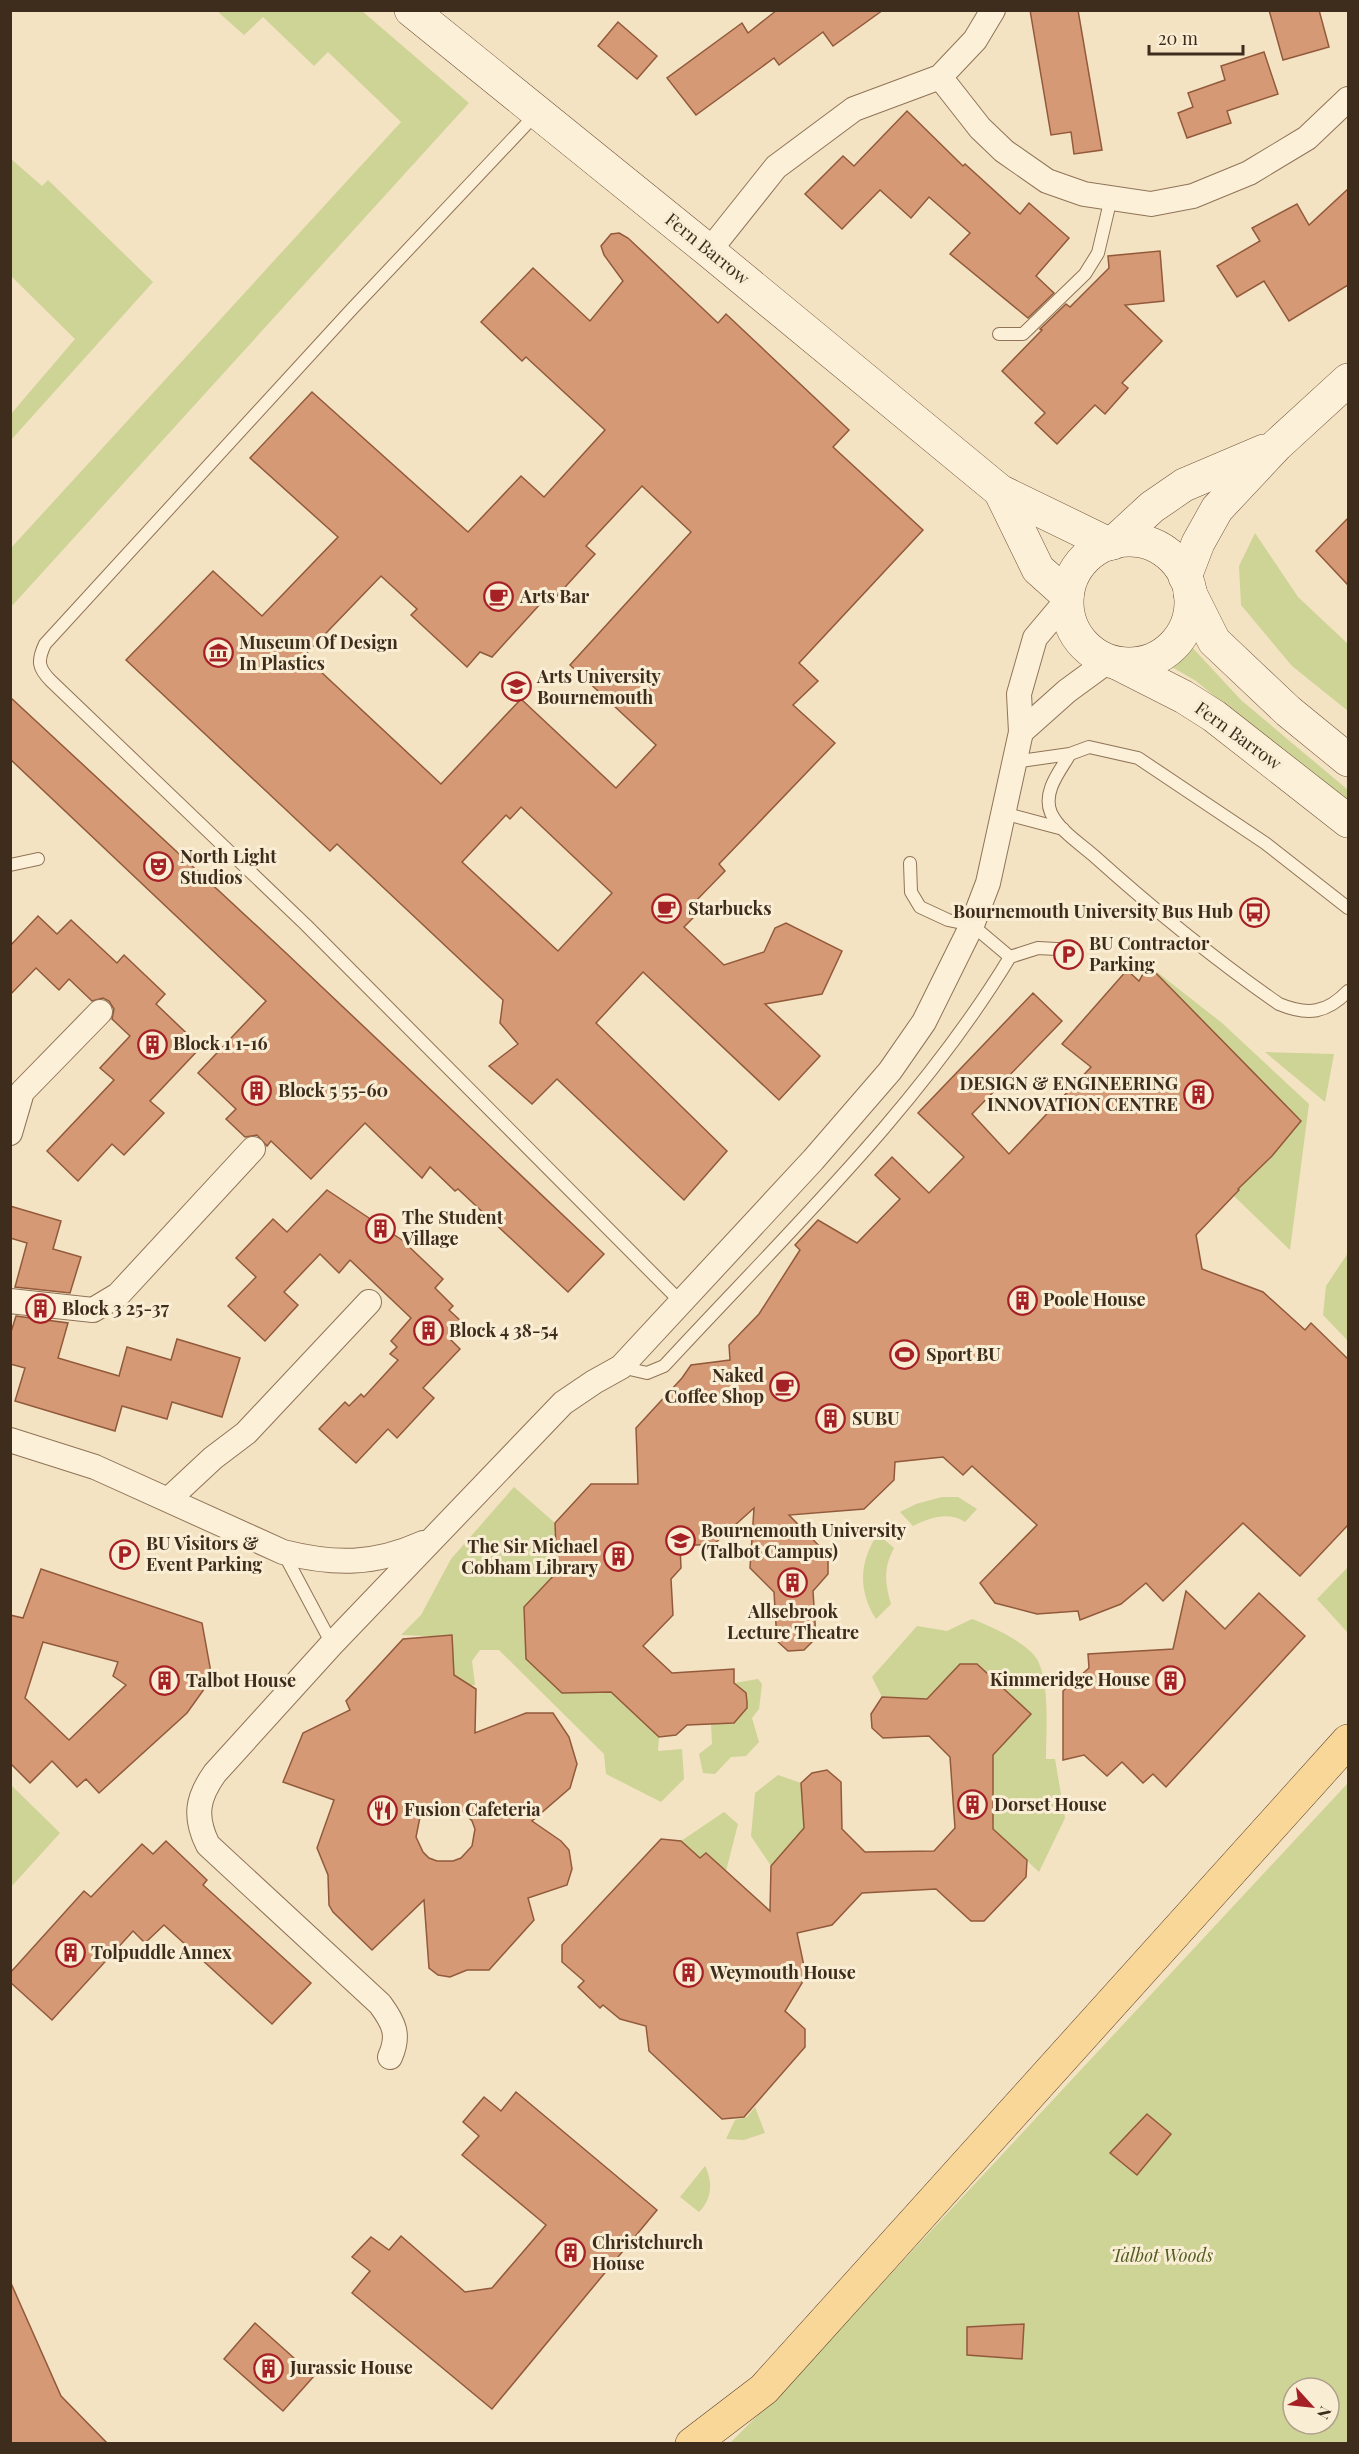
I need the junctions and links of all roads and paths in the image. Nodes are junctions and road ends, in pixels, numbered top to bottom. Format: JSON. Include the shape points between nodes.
{"nodes":[{"id":1,"x":411,"y":10,"type":"edge"},
{"id":2,"x":993,"y":10,"type":"edge"},
{"id":3,"x":940,"y":77,"type":"junction"},
{"id":4,"x":1348,"y":99,"type":"edge"},
{"id":5,"x":538,"y":112,"type":"junction"},
{"id":6,"x":1111,"y":198,"type":"junction"},
{"id":7,"x":709,"y":251,"type":"junction"},
{"id":8,"x":999,"y":334,"type":"dead end"},
{"id":9,"x":1348,"y":380,"type":"edge"},
{"id":10,"x":1277,"y":445,"type":"junction"},
{"id":11,"x":1000,"y":491,"type":"junction"},
{"id":12,"x":1111,"y":543,"type":"junction"},
{"id":13,"x":1188,"y":585,"type":"junction"},
{"id":14,"x":1067,"y":598,"type":"junction"},
{"id":15,"x":1114,"y":662,"type":"junction"},
{"id":16,"x":1021,"y":732,"type":"junction"},
{"id":17,"x":1070,"y":754,"type":"junction"},
{"id":18,"x":1348,"y":760,"type":"edge"},
{"id":19,"x":1013,"y":762,"type":"junction"},
{"id":20,"x":1003,"y":813,"type":"junction"},
{"id":21,"x":1348,"y":821,"type":"edge"},
{"id":22,"x":1063,"y":829,"type":"junction"},
{"id":23,"x":38,"y":859,"type":"dead end"},
{"id":24,"x":910,"y":863,"type":"dead end"},
{"id":25,"x":10,"y":865,"type":"edge"},
{"id":26,"x":1348,"y":908,"type":"edge"},
{"id":27,"x":972,"y":925,"type":"junction"},
{"id":28,"x":1076,"y":950,"type":"dead end"},
{"id":29,"x":1010,"y":957,"type":"junction"},
{"id":30,"x":1348,"y":991,"type":"edge"},
{"id":31,"x":100,"y":1012,"type":"dead end"},
{"id":32,"x":11,"y":1128,"type":"edge"},
{"id":33,"x":253,"y":1149,"type":"dead end"},
{"id":34,"x":10,"y":1301,"type":"edge"},
{"id":35,"x":680,"y":1301,"type":"junction"},
{"id":36,"x":369,"y":1302,"type":"dead end"},
{"id":37,"x":621,"y":1368,"type":"junction"},
{"id":38,"x":10,"y":1440,"type":"edge"},
{"id":39,"x":169,"y":1500,"type":"junction"},
{"id":40,"x":434,"y":1538,"type":"junction"},
{"id":41,"x":283,"y":1552,"type":"junction"},
{"id":42,"x":332,"y":1644,"type":"junction"},
{"id":43,"x":1348,"y":1741,"type":"edge"},
{"id":44,"x":390,"y":2057,"type":"dead end"},
{"id":45,"x":692,"y":2444,"type":"edge"}],
"edges":[{"from":1,"to":5,"type":"street","name":"Fern Barrow"},
{"from":2,"to":3,"type":"street","via":[[975,40]]},
{"from":3,"to":6,"type":"street","via":[[980,128],[1026,168],[1063,187]]},
{"from":3,"to":7,"type":"street","via":[[854,109],[776,167]]},
{"from":4,"to":6,"type":"street","via":[[1307,138],[1217,188],[1151,204]]},
{"from":5,"to":7,"type":"street","name":"Fern Barrow"},
{"from":5,"to":35,"type":"lane","via":[[52,635],[39,658],[41,671],[298,917]]},
{"from":6,"to":8,"type":"lane","via":[[1098,253],[1085,274],[1023,334]]},
{"from":7,"to":11,"type":"street","name":"Fern Barrow"},
{"from":9,"to":10,"type":"street"},
{"from":10,"to":12,"type":"street","via":[[1184,485]]},
{"from":10,"to":13,"type":"street","via":[[1217,509],[1198,543]]},
{"from":11,"to":12,"type":"street","name":"Fern Barrow"},
{"from":11,"to":14,"type":"street","name":"Fern Barrow","via":[[1038,569]]},
{"from":12,"to":13,"type":"street","name":"Fern Barrow","via":[[1138,541],[1158,548],[1174,560]]},
{"from":12,"to":14,"type":"street","via":[[1092,552],[1081,563],[1072,576]]},
{"from":13,"to":15,"type":"street","via":[[1190,609],[1185,628],[1171,648],[1150,661]]},
{"from":13,"to":18,"type":"street","name":"Fern Barrow","via":[[1214,641],[1288,711]]},
{"from":14,"to":15,"type":"street","name":"Fern Barrow","via":[[1070,623],[1077,637],[1092,653]]},
{"from":14,"to":16,"type":"street","via":[[1035,638],[1019,694]]},
{"from":15,"to":16,"type":"street","via":[[1067,692]]},
{"from":15,"to":21,"type":"street","name":"Fern Barrow","via":[[1214,716]]},
{"from":16,"to":19,"type":"street"},
{"from":17,"to":19,"type":"lane"},
{"from":17,"to":22,"type":"lane","via":[[1052,783],[1049,799],[1051,813]]},
{"from":17,"to":26,"type":"lane","via":[[1089,747],[1138,758],[1265,843]]},
{"from":19,"to":20,"type":"street"},
{"from":20,"to":22,"type":"lane"},
{"from":20,"to":27,"type":"street","via":[[988,883]]},
{"from":22,"to":30,"type":"lane","via":[[1127,886],[1279,1004],[1311,1011],[1328,1008]]},
{"from":23,"to":25,"type":"lane"},
{"from":24,"to":27,"type":"lane","via":[[911,892],[920,908]]},
{"from":27,"to":29,"type":"lane"},
{"from":27,"to":35,"type":"street","via":[[929,1014],[890,1071],[813,1160]]},
{"from":28,"to":29,"type":"lane","via":[[1038,948]]},
{"from":29,"to":37,"type":"lane","via":[[981,1005],[861,1157],[664,1366],[647,1373]]},
{"from":31,"to":32,"type":"street","via":[[22,1092]]},
{"from":33,"to":34,"type":"street","via":[[118,1295],[93,1311]]},
{"from":35,"to":37,"type":"street"},
{"from":36,"to":39,"type":"street","via":[[246,1433]]},
{"from":37,"to":40,"type":"street","via":[[563,1404]]},
{"from":38,"to":39,"type":"street","via":[[95,1467]]},
{"from":39,"to":41,"type":"street"},
{"from":40,"to":41,"type":"street","via":[[397,1555],[370,1561],[330,1561]]},
{"from":40,"to":42,"type":"street"},
{"from":41,"to":42,"type":"lane"},
{"from":42,"to":44,"type":"street","via":[[215,1773],[200,1795],[198,1820],[208,1845],[380,2004],[392,2020],[397,2043]]},
{"from":43,"to":45,"type":"main road","via":[[764,2389]]}]}
